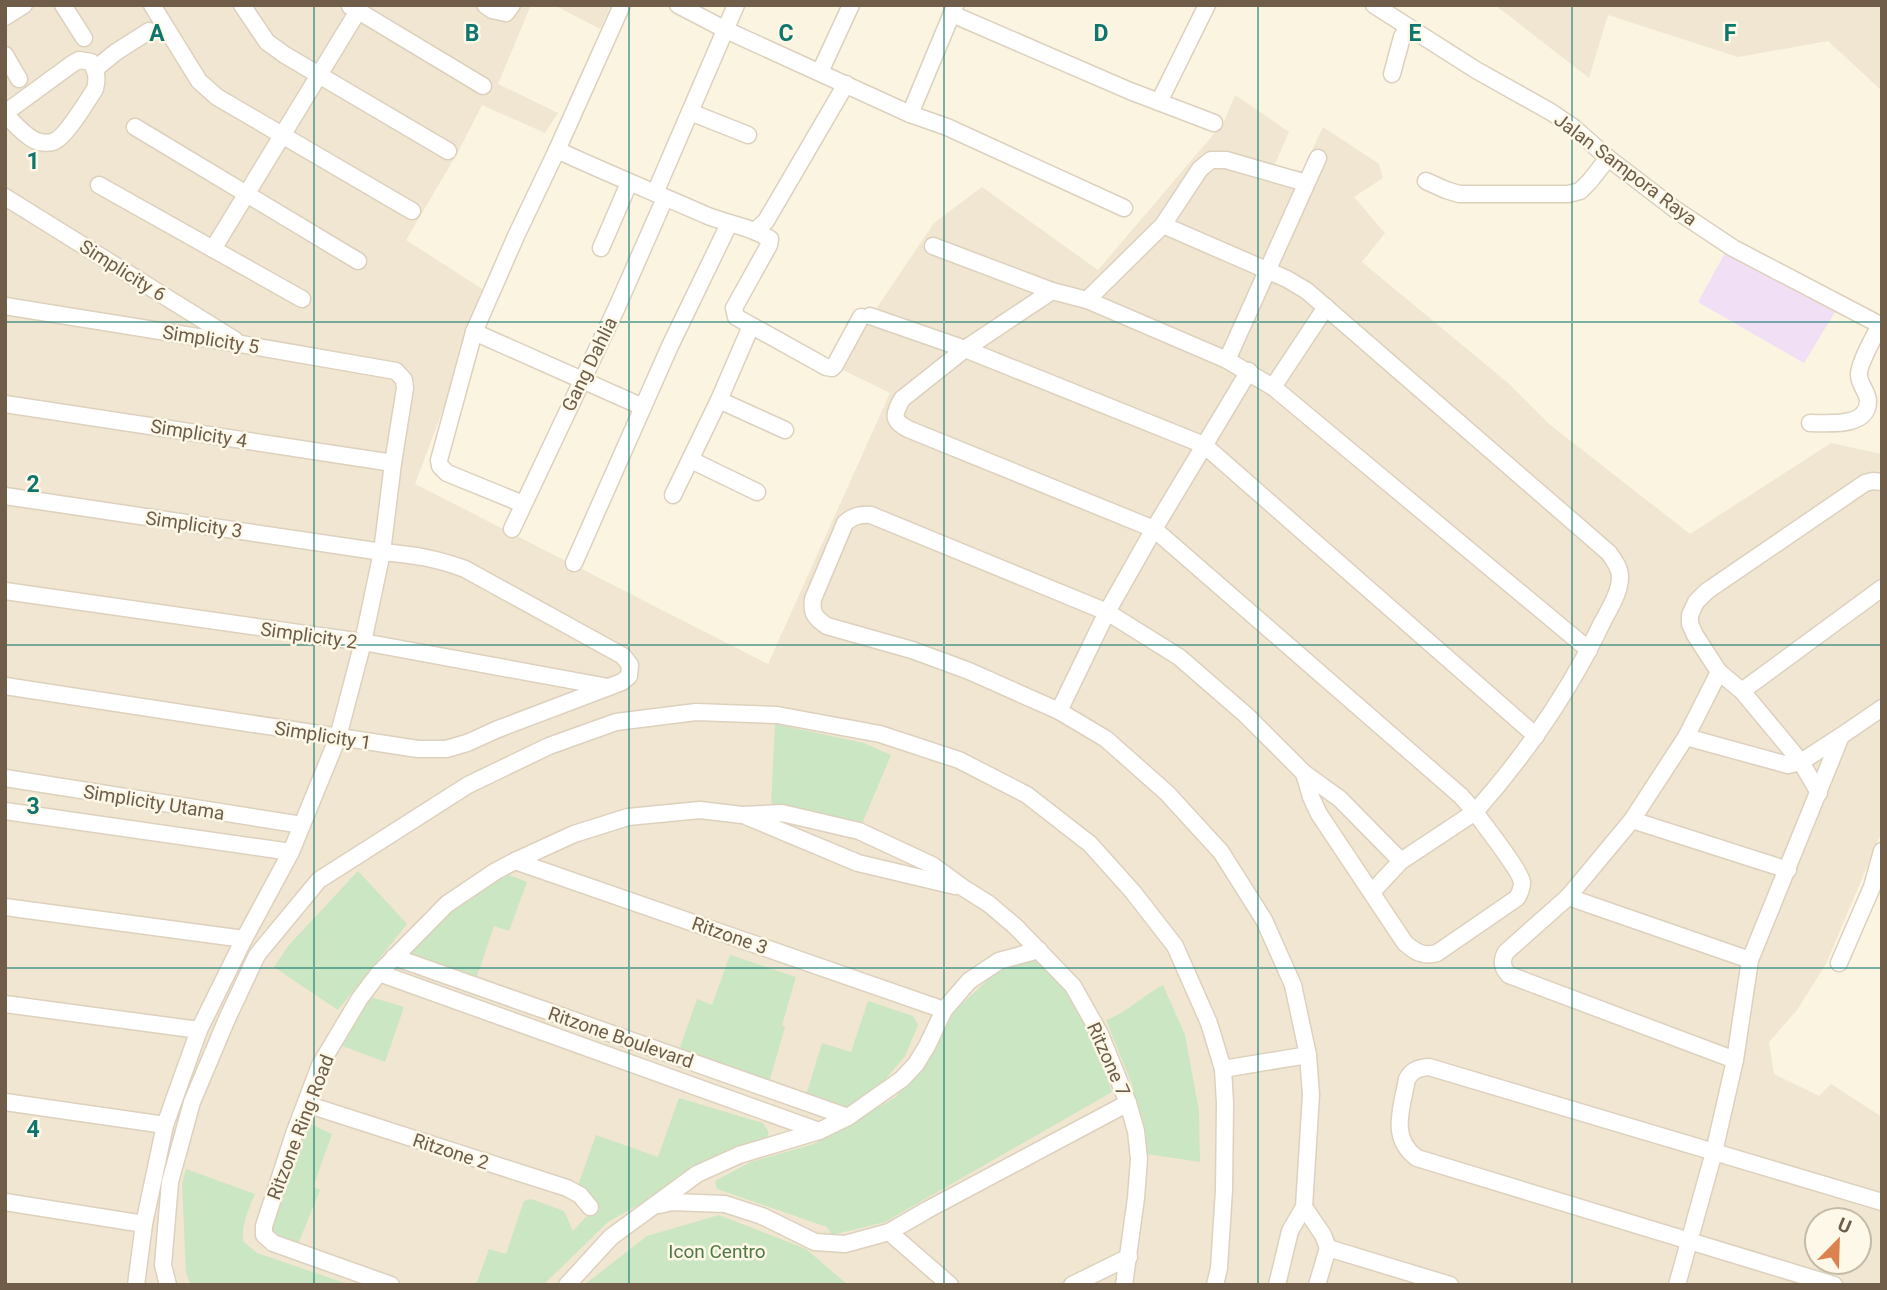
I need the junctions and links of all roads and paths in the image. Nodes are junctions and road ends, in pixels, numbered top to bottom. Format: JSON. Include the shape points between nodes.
{"nodes":[{"id":1,"x":24,"y":5,"type":"edge"},
{"id":2,"x":63,"y":5,"type":"edge"},
{"id":3,"x":152,"y":5,"type":"edge"},
{"id":4,"x":242,"y":5,"type":"edge"},
{"id":5,"x":485,"y":5,"type":"edge"},
{"id":6,"x":512,"y":5,"type":"edge"},
{"id":7,"x":622,"y":5,"type":"edge"},
{"id":8,"x":678,"y":5,"type":"edge"},
{"id":9,"x":736,"y":5,"type":"edge"},
{"id":10,"x":851,"y":5,"type":"edge"},
{"id":11,"x":1207,"y":5,"type":"edge"},
{"id":12,"x":1374,"y":5,"type":"edge"},
{"id":13,"x":354,"y":8,"type":"edge"},
{"id":14,"x":954,"y":10,"type":"edge"},
{"id":15,"x":5,"y":16,"type":"edge"},
{"id":16,"x":1407,"y":27,"type":"junction"},
{"id":17,"x":726,"y":30,"type":"junction"},
{"id":18,"x":149,"y":31,"type":"dead end"},
{"id":19,"x":84,"y":38,"type":"dead end"},
{"id":20,"x":5,"y":55,"type":"edge"},
{"id":21,"x":95,"y":69,"type":"junction"},
{"id":22,"x":820,"y":72,"type":"junction"},
{"id":23,"x":1392,"y":74,"type":"dead end"},
{"id":24,"x":320,"y":75,"type":"junction"},
{"id":25,"x":19,"y":79,"type":"dead end"},
{"id":26,"x":846,"y":84,"type":"junction"},
{"id":27,"x":483,"y":86,"type":"dead end"},
{"id":28,"x":1159,"y":102,"type":"junction"},
{"id":29,"x":690,"y":112,"type":"junction"},
{"id":30,"x":5,"y":113,"type":"edge"},
{"id":31,"x":910,"y":114,"type":"junction"},
{"id":32,"x":1214,"y":123,"type":"dead end"},
{"id":33,"x":135,"y":127,"type":"dead end"},
{"id":34,"x":748,"y":135,"type":"dead end"},
{"id":35,"x":282,"y":136,"type":"junction"},
{"id":36,"x":557,"y":150,"type":"junction"},
{"id":37,"x":448,"y":151,"type":"dead end"},
{"id":38,"x":1318,"y":158,"type":"dead end"},
{"id":39,"x":1608,"y":158,"type":"junction"},
{"id":40,"x":1426,"y":181,"type":"dead end"},
{"id":41,"x":629,"y":183,"type":"junction"},
{"id":42,"x":1306,"y":183,"type":"junction"},
{"id":43,"x":99,"y":185,"type":"dead end"},
{"id":44,"x":246,"y":194,"type":"junction"},
{"id":45,"x":660,"y":195,"type":"junction"},
{"id":46,"x":5,"y":197,"type":"edge"},
{"id":47,"x":1125,"y":208,"type":"dead end"},
{"id":48,"x":412,"y":211,"type":"dead end"},
{"id":49,"x":729,"y":224,"type":"junction"},
{"id":50,"x":1163,"y":225,"type":"junction"},
{"id":51,"x":755,"y":231,"type":"junction"},
{"id":52,"x":933,"y":246,"type":"dead end"},
{"id":53,"x":601,"y":248,"type":"dead end"},
{"id":54,"x":213,"y":249,"type":"junction"},
{"id":55,"x":358,"y":261,"type":"dead end"},
{"id":56,"x":1267,"y":271,"type":"junction"},
{"id":57,"x":1052,"y":291,"type":"junction"},
{"id":58,"x":302,"y":299,"type":"dead end"},
{"id":59,"x":1087,"y":299,"type":"junction"},
{"id":60,"x":8,"y":306,"type":"edge"},
{"id":61,"x":1326,"y":307,"type":"junction"},
{"id":62,"x":1881,"y":325,"type":"edge"},
{"id":63,"x":751,"y":326,"type":"junction"},
{"id":64,"x":474,"y":332,"type":"junction"},
{"id":65,"x":241,"y":344,"type":"junction"},
{"id":66,"x":965,"y":349,"type":"junction"},
{"id":67,"x":1227,"y":360,"type":"junction"},
{"id":68,"x":1249,"y":371,"type":"junction"},
{"id":69,"x":581,"y":379,"type":"junction"},
{"id":70,"x":1273,"y":387,"type":"junction"},
{"id":71,"x":719,"y":400,"type":"junction"},
{"id":72,"x":5,"y":404,"type":"edge"},
{"id":73,"x":643,"y":407,"type":"junction"},
{"id":74,"x":1810,"y":423,"type":"dead end"},
{"id":75,"x":785,"y":430,"type":"dead end"},
{"id":76,"x":1204,"y":445,"type":"junction"},
{"id":77,"x":691,"y":460,"type":"junction"},
{"id":78,"x":393,"y":463,"type":"junction"},
{"id":79,"x":1882,"y":482,"type":"edge"},
{"id":80,"x":757,"y":492,"type":"dead end"},
{"id":81,"x":673,"y":495,"type":"dead end"},
{"id":82,"x":5,"y":496,"type":"edge"},
{"id":83,"x":523,"y":504,"type":"junction"},
{"id":84,"x":512,"y":529,"type":"dead end"},
{"id":85,"x":1154,"y":529,"type":"junction"},
{"id":86,"x":382,"y":552,"type":"junction"},
{"id":87,"x":574,"y":563,"type":"dead end"},
{"id":88,"x":1882,"y":588,"type":"edge"},
{"id":89,"x":5,"y":591,"type":"edge"},
{"id":90,"x":1107,"y":612,"type":"junction"},
{"id":91,"x":363,"y":642,"type":"junction"},
{"id":92,"x":1589,"y":650,"type":"junction"},
{"id":93,"x":1719,"y":672,"type":"junction"},
{"id":94,"x":629,"y":676,"type":"joint"},
{"id":95,"x":5,"y":686,"type":"edge"},
{"id":96,"x":610,"y":688,"type":"junction"},
{"id":97,"x":1742,"y":691,"type":"junction"},
{"id":98,"x":1882,"y":708,"type":"edge"},
{"id":99,"x":1059,"y":711,"type":"junction"},
{"id":100,"x":1536,"y":736,"type":"junction"},
{"id":101,"x":1842,"y":736,"type":"junction"},
{"id":102,"x":338,"y":737,"type":"junction"},
{"id":103,"x":1686,"y":737,"type":"junction"},
{"id":104,"x":1801,"y":762,"type":"junction"},
{"id":105,"x":1304,"y":773,"type":"junction"},
{"id":106,"x":5,"y":778,"type":"edge"},
{"id":107,"x":1819,"y":793,"type":"junction"},
{"id":108,"x":5,"y":811,"type":"edge"},
{"id":109,"x":1475,"y":812,"type":"junction"},
{"id":110,"x":742,"y":815,"type":"junction"},
{"id":111,"x":1632,"y":820,"type":"junction"},
{"id":112,"x":302,"y":825,"type":"junction"},
{"id":113,"x":1882,"y":851,"type":"edge"},
{"id":114,"x":291,"y":852,"type":"junction"},
{"id":115,"x":515,"y":861,"type":"junction"},
{"id":116,"x":1401,"y":861,"type":"junction"},
{"id":117,"x":1788,"y":870,"type":"junction"},
{"id":118,"x":961,"y":887,"type":"junction"},
{"id":119,"x":1877,"y":891,"type":"edge"},
{"id":120,"x":1372,"y":892,"type":"junction"},
{"id":121,"x":1568,"y":897,"type":"junction"},
{"id":122,"x":5,"y":907,"type":"edge"},
{"id":123,"x":244,"y":939,"type":"junction"},
{"id":124,"x":1039,"y":950,"type":"junction"},
{"id":125,"x":394,"y":957,"type":"junction"},
{"id":126,"x":1750,"y":960,"type":"junction"},
{"id":127,"x":1839,"y":963,"type":"dead end"},
{"id":128,"x":379,"y":973,"type":"junction"},
{"id":129,"x":5,"y":1004,"type":"edge"},
{"id":130,"x":944,"y":1010,"type":"junction"},
{"id":131,"x":199,"y":1030,"type":"junction"},
{"id":132,"x":1308,"y":1055,"type":"junction"},
{"id":133,"x":1735,"y":1060,"type":"junction"},
{"id":134,"x":1223,"y":1069,"type":"junction"},
{"id":135,"x":5,"y":1102,"type":"edge"},
{"id":136,"x":1128,"y":1103,"type":"junction"},
{"id":137,"x":306,"y":1104,"type":"junction"},
{"id":138,"x":848,"y":1116,"type":"junction"},
{"id":139,"x":165,"y":1125,"type":"junction"},
{"id":140,"x":820,"y":1131,"type":"junction"},
{"id":141,"x":1714,"y":1152,"type":"junction"},
{"id":142,"x":5,"y":1202,"type":"edge"},
{"id":143,"x":1882,"y":1202,"type":"edge"},
{"id":144,"x":653,"y":1206,"type":"junction"},
{"id":145,"x":590,"y":1207,"type":"dead end"},
{"id":146,"x":1304,"y":1208,"type":"junction"},
{"id":147,"x":144,"y":1224,"type":"junction"},
{"id":148,"x":889,"y":1232,"type":"junction"},
{"id":149,"x":1689,"y":1240,"type":"junction"},
{"id":150,"x":1328,"y":1248,"type":"junction"},
{"id":151,"x":1129,"y":1257,"type":"junction"},
{"id":152,"x":136,"y":1285,"type":"edge"},
{"id":153,"x":168,"y":1285,"type":"edge"},
{"id":154,"x":391,"y":1285,"type":"edge"},
{"id":155,"x":567,"y":1285,"type":"edge"},
{"id":156,"x":950,"y":1285,"type":"edge"},
{"id":157,"x":1072,"y":1285,"type":"edge"},
{"id":158,"x":1125,"y":1285,"type":"edge"},
{"id":159,"x":1215,"y":1285,"type":"edge"},
{"id":160,"x":1278,"y":1285,"type":"edge"},
{"id":161,"x":1317,"y":1285,"type":"edge"},
{"id":162,"x":1450,"y":1285,"type":"edge"},
{"id":163,"x":1677,"y":1285,"type":"edge"},
{"id":164,"x":1834,"y":1285,"type":"edge"}],
"edges":[{"from":1,"to":15,"type":"street"},
{"from":2,"to":19,"type":"street"},
{"from":3,"to":35,"type":"street","via":[[199,81]]},
{"from":4,"to":24,"type":"street","via":[[267,42]]},
{"from":5,"to":6,"type":"street","via":[[506,13]]},
{"from":7,"to":36,"type":"street"},
{"from":8,"to":17,"type":"street"},
{"from":9,"to":17,"type":"street","name":"Gang Dahlia"},
{"from":10,"to":22,"type":"street"},
{"from":11,"to":28,"type":"street"},
{"from":12,"to":16,"type":"street","name":"Jalan Sampora Raya"},
{"from":13,"to":24,"type":"street"},
{"from":13,"to":27,"type":"street"},
{"from":14,"to":28,"type":"street"},
{"from":14,"to":31,"type":"street"},
{"from":16,"to":23,"type":"street"},
{"from":16,"to":39,"type":"street","name":"Jalan Sampora Raya","via":[[1551,112]]},
{"from":17,"to":22,"type":"street"},
{"from":17,"to":29,"type":"street","name":"Gang Dahlia"},
{"from":18,"to":21,"type":"street"},
{"from":20,"to":25,"type":"street"},
{"from":21,"to":30,"type":"street","via":[[85,60],[72,64]]},
{"from":21,"to":30,"type":"street","via":[[95,89],[53,142],[26,135]]},
{"from":22,"to":26,"type":"street"},
{"from":24,"to":35,"type":"street"},
{"from":24,"to":37,"type":"street"},
{"from":26,"to":31,"type":"street"},
{"from":26,"to":51,"type":"street","via":[[766,221]]},
{"from":28,"to":32,"type":"street"},
{"from":29,"to":34,"type":"street"},
{"from":29,"to":45,"type":"street","name":"Gang Dahlia"},
{"from":31,"to":47,"type":"street"},
{"from":33,"to":44,"type":"street"},
{"from":35,"to":44,"type":"street"},
{"from":35,"to":48,"type":"street"},
{"from":36,"to":41,"type":"street"},
{"from":36,"to":64,"type":"street"},
{"from":38,"to":42,"type":"street"},
{"from":39,"to":40,"type":"street","via":[[1580,191],[1568,194],[1460,194]]},
{"from":39,"to":62,"type":"street","name":"Jalan Sampora Raya","via":[[1733,248]]},
{"from":41,"to":45,"type":"street"},
{"from":41,"to":53,"type":"street"},
{"from":42,"to":50,"type":"street","via":[[1226,160],[1211,160],[1200,169]]},
{"from":42,"to":56,"type":"street"},
{"from":43,"to":54,"type":"street"},
{"from":44,"to":54,"type":"street"},
{"from":44,"to":55,"type":"street"},
{"from":45,"to":49,"type":"street"},
{"from":45,"to":69,"type":"street","name":"Gang Dahlia","via":[[617,307]]},
{"from":46,"to":65,"type":"street","name":"Simplicity 6"},
{"from":49,"to":51,"type":"street"},
{"from":49,"to":73,"type":"street"},
{"from":50,"to":56,"type":"street"},
{"from":50,"to":59,"type":"street"},
{"from":51,"to":63,"type":"street","via":[[770,242],[733,308],[736,317]]},
{"from":52,"to":57,"type":"street"},
{"from":54,"to":58,"type":"street"},
{"from":56,"to":61,"type":"street","via":[[1307,291]]},
{"from":56,"to":67,"type":"street"},
{"from":57,"to":59,"type":"street"},
{"from":57,"to":66,"type":"street"},
{"from":59,"to":67,"type":"street"},
{"from":60,"to":65,"type":"street","name":"Simplicity 5"},
{"from":61,"to":70,"type":"street"},
{"from":61,"to":92,"type":"street","via":[[1609,553],[1620,575],[1618,590]]},
{"from":62,"to":74,"type":"street","via":[[1858,373],[1868,396],[1863,412],[1850,422]]},
{"from":63,"to":66,"type":"street","via":[[832,368],[865,316]]},
{"from":63,"to":71,"type":"street"},
{"from":64,"to":69,"type":"street"},
{"from":64,"to":83,"type":"street","via":[[440,466]]},
{"from":65,"to":78,"type":"street","name":"Simplicity 5","via":[[396,371],[405,388]]},
{"from":66,"to":76,"type":"street"},
{"from":66,"to":85,"type":"street","via":[[902,398],[895,417],[898,424]]},
{"from":67,"to":68,"type":"street"},
{"from":68,"to":70,"type":"street"},
{"from":68,"to":76,"type":"street"},
{"from":69,"to":73,"type":"street"},
{"from":69,"to":83,"type":"street","name":"Gang Dahlia"},
{"from":70,"to":92,"type":"street"},
{"from":71,"to":75,"type":"street"},
{"from":71,"to":77,"type":"street"},
{"from":72,"to":78,"type":"street","name":"Simplicity 4"},
{"from":73,"to":87,"type":"street"},
{"from":76,"to":85,"type":"street"},
{"from":76,"to":100,"type":"street"},
{"from":77,"to":80,"type":"street"},
{"from":77,"to":81,"type":"street"},
{"from":78,"to":86,"type":"street"},
{"from":79,"to":93,"type":"street","via":[[1865,483],[1696,603],[1690,624]]},
{"from":82,"to":86,"type":"street","name":"Simplicity 3"},
{"from":83,"to":84,"type":"street","name":"Gang Dahlia"},
{"from":85,"to":90,"type":"street"},
{"from":85,"to":109,"type":"street"},
{"from":86,"to":91,"type":"street"},
{"from":86,"to":94,"type":"street","name":"Simplicity 3","via":[[421,555],[466,569],[623,656],[630,665]]},
{"from":88,"to":97,"type":"street"},
{"from":89,"to":91,"type":"street","name":"Simplicity 2"},
{"from":90,"to":99,"type":"street"},
{"from":90,"to":99,"type":"street","via":[[871,515],[852,517],[845,523],[813,599],[811,608],[817,619],[969,671]]},
{"from":90,"to":105,"type":"street","via":[[1179,657]]},
{"from":91,"to":96,"type":"street","name":"Simplicity 2"},
{"from":91,"to":102,"type":"street"},
{"from":92,"to":100,"type":"street"},
{"from":93,"to":97,"type":"street"},
{"from":93,"to":103,"type":"street"},
{"from":94,"to":96,"type":"street","name":"Simplicity 1"},
{"from":95,"to":102,"type":"street","name":"Simplicity 1"},
{"from":96,"to":102,"type":"street","name":"Simplicity 1","via":[[446,749]]},
{"from":97,"to":104,"type":"street"},
{"from":98,"to":101,"type":"street"},
{"from":99,"to":132,"type":"street","via":[[1106,739],[1167,793],[1221,852],[1264,920],[1293,985]]},
{"from":100,"to":109,"type":"street"},
{"from":101,"to":104,"type":"street"},
{"from":101,"to":107,"type":"street"},
{"from":102,"to":112,"type":"street"},
{"from":103,"to":104,"type":"street","via":[[1780,764]]},
{"from":103,"to":111,"type":"street"},
{"from":104,"to":107,"type":"street"},
{"from":105,"to":116,"type":"street","via":[[1340,799]]},
{"from":105,"to":120,"type":"street","via":[[1319,814]]},
{"from":106,"to":112,"type":"street","name":"Simplicity Utama"},
{"from":107,"to":117,"type":"street"},
{"from":108,"to":114,"type":"street","name":"Simplicity Utama"},
{"from":109,"to":116,"type":"street"},
{"from":109,"to":120,"type":"street","via":[[1520,878],[1517,898],[1429,955],[1405,943]]},
{"from":110,"to":115,"type":"street","name":"Ritzone Ring Road","via":[[700,810],[628,817],[574,834]]},
{"from":110,"to":118,"type":"street","via":[[858,863]]},
{"from":110,"to":118,"type":"street","via":[[782,813],[859,831],[932,865]]},
{"from":111,"to":117,"type":"street"},
{"from":111,"to":121,"type":"street"},
{"from":112,"to":114,"type":"street"},
{"from":113,"to":119,"type":"street"},
{"from":114,"to":123,"type":"street"},
{"from":115,"to":125,"type":"street","name":"Ritzone Ring Road","via":[[447,904]]},
{"from":115,"to":130,"type":"street","name":"Ritzone 3"},
{"from":116,"to":120,"type":"street"},
{"from":117,"to":126,"type":"street"},
{"from":118,"to":124,"type":"street","name":"Ritzone 7","via":[[989,904]]},
{"from":119,"to":127,"type":"street"},
{"from":121,"to":126,"type":"street"},
{"from":121,"to":133,"type":"street","via":[[1506,952],[1503,967],[1509,975]]},
{"from":122,"to":123,"type":"street"},
{"from":123,"to":131,"type":"street"},
{"from":124,"to":130,"type":"street","via":[[999,961],[969,981]]},
{"from":124,"to":136,"type":"street","name":"Ritzone 7","via":[[1073,986],[1100,1034]]},
{"from":125,"to":128,"type":"street","name":"Ritzone Ring Road"},
{"from":125,"to":138,"type":"street","name":"Ritzone Boulevard"},
{"from":126,"to":133,"type":"street"},
{"from":128,"to":137,"type":"street","name":"Ritzone Ring Road","via":[[320,1065]]},
{"from":128,"to":140,"type":"street","name":"Ritzone Boulevard"},
{"from":129,"to":131,"type":"street"},
{"from":130,"to":138,"type":"street","via":[[916,1064]]},
{"from":131,"to":139,"type":"street"},
{"from":132,"to":134,"type":"street"},
{"from":132,"to":146,"type":"street","via":[[1311,1095]]},
{"from":133,"to":141,"type":"street"},
{"from":134,"to":153,"type":"street","via":[[1209,1023],[1175,946],[1090,844],[1027,795],[959,760],[880,734],[777,715],[696,712],[616,722],[549,746],[468,785],[381,839],[319,880],[257,955],[192,1102],[170,1182],[163,1265]]},
{"from":134,"to":159,"type":"street","via":[[1224,1189]]},
{"from":135,"to":139,"type":"street"},
{"from":136,"to":148,"type":"street"},
{"from":136,"to":151,"type":"street","name":"Ritzone 7","via":[[1139,1159]]},
{"from":137,"to":145,"type":"street","name":"Ritzone 2","via":[[567,1188]]},
{"from":137,"to":154,"type":"street","name":"Ritzone Ring Road","via":[[264,1235],[273,1243]]},
{"from":138,"to":140,"type":"street"},
{"from":139,"to":147,"type":"street"},
{"from":140,"to":144,"type":"street","via":[[718,1164]]},
{"from":141,"to":143,"type":"street"},
{"from":141,"to":149,"type":"street"},
{"from":141,"to":149,"type":"street","via":[[1429,1067],[1414,1070],[1407,1079],[1400,1136],[1417,1158]]},
{"from":142,"to":147,"type":"street"},
{"from":144,"to":148,"type":"street","via":[[725,1204],[816,1242],[845,1244]]},
{"from":144,"to":155,"type":"street","via":[[611,1237]]},
{"from":146,"to":150,"type":"street"},
{"from":146,"to":160,"type":"street","via":[[1290,1231]]},
{"from":147,"to":152,"type":"street"},
{"from":148,"to":156,"type":"street"},
{"from":149,"to":163,"type":"street"},
{"from":149,"to":164,"type":"street"},
{"from":150,"to":161,"type":"street"},
{"from":150,"to":162,"type":"street"},
{"from":151,"to":157,"type":"street"},
{"from":151,"to":158,"type":"street","name":"Ritzone 7"}]}
